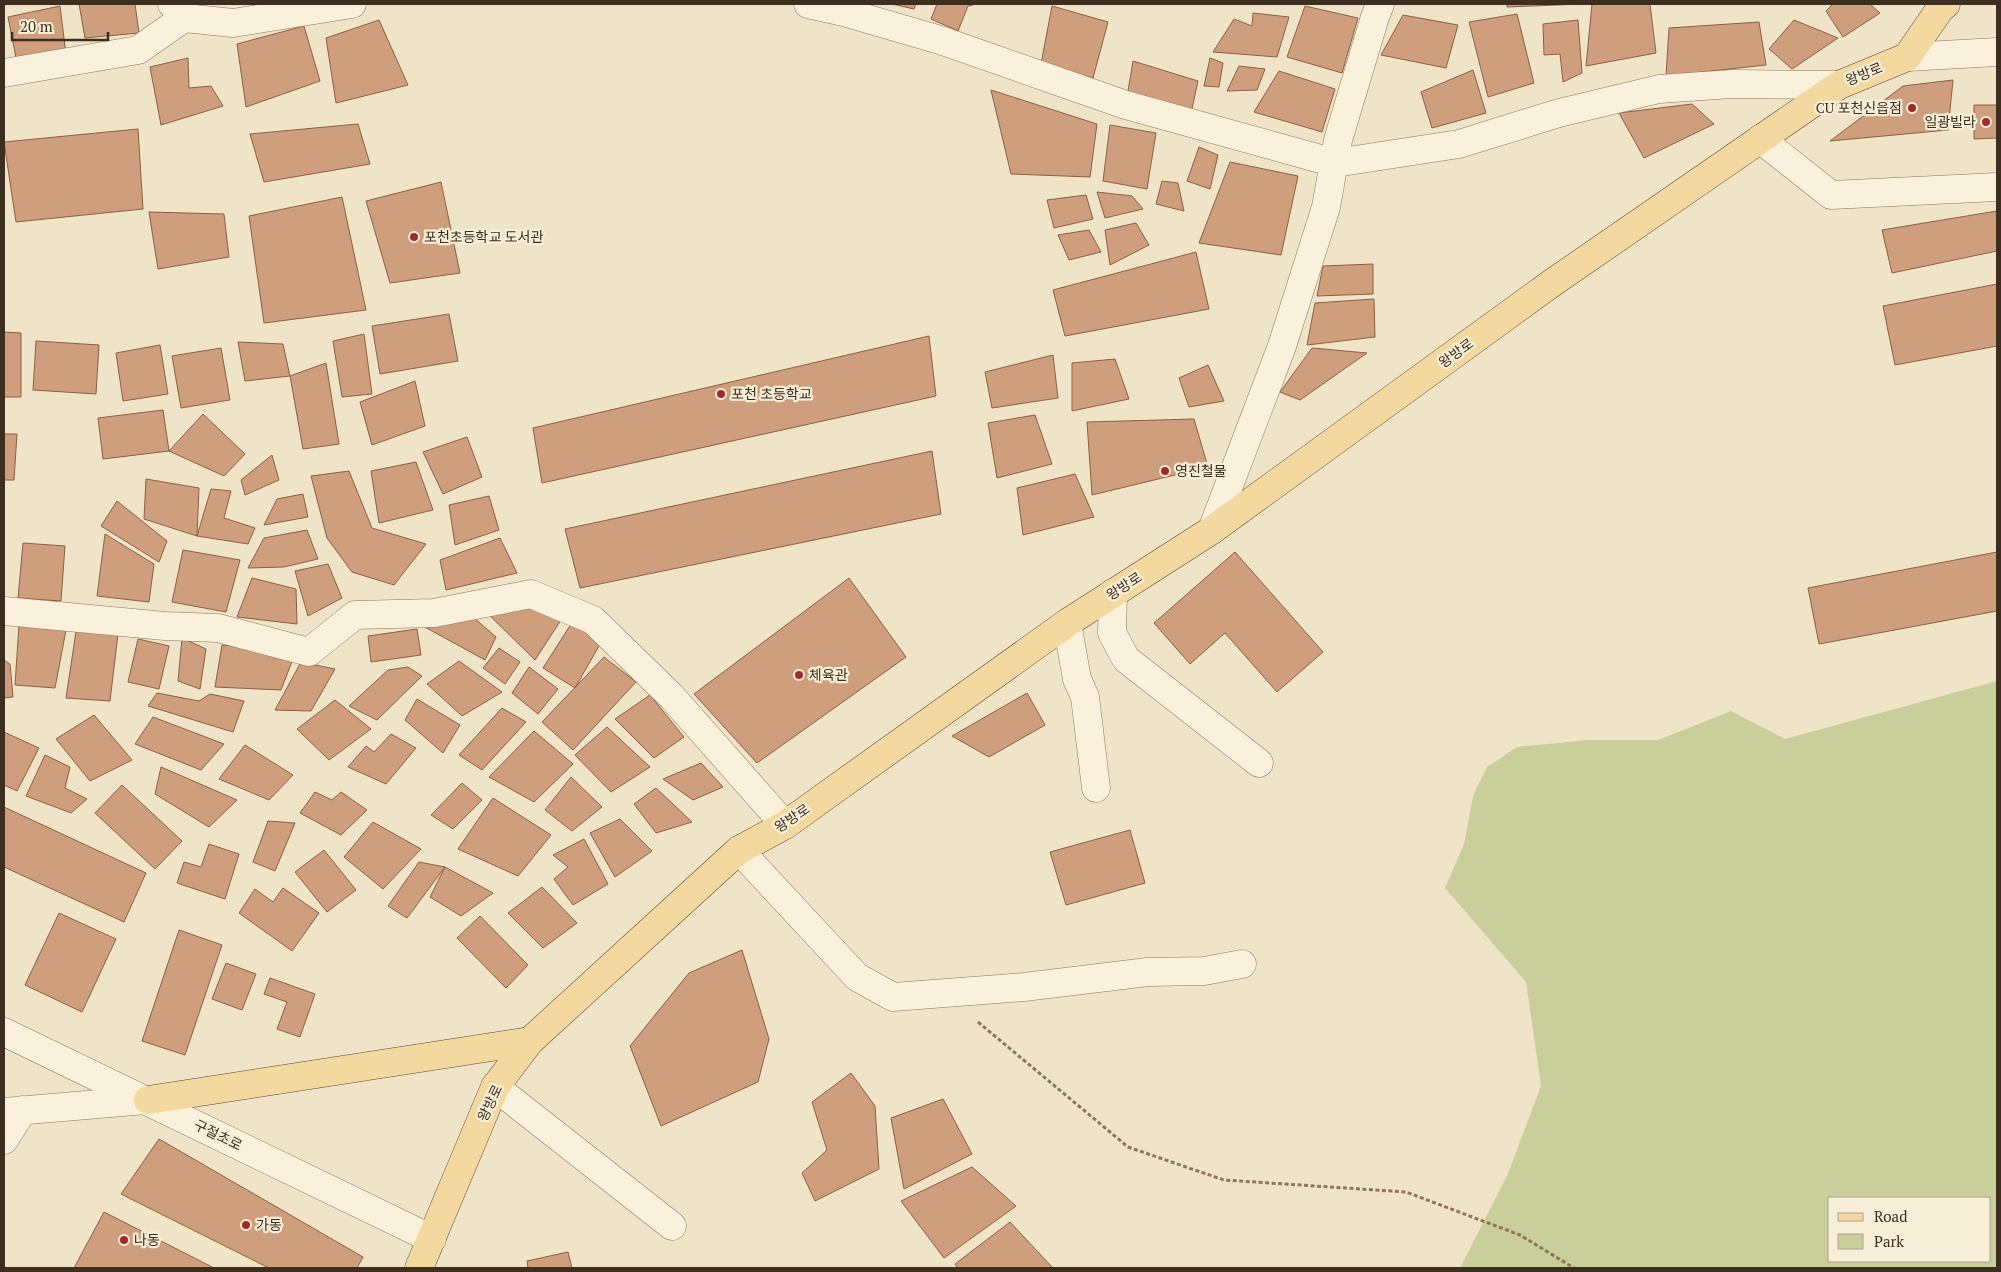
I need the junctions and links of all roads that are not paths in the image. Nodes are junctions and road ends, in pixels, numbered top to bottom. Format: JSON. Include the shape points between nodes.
{"nodes":[{"id":1,"x":352,"y":4,"type":"edge"},
{"id":2,"x":808,"y":4,"type":"edge"},
{"id":3,"x":1380,"y":4,"type":"edge"},
{"id":4,"x":1938,"y":6,"type":"edge"},
{"id":5,"x":178,"y":11,"type":"edge"},
{"id":6,"x":1997,"y":52,"type":"edge"},
{"id":7,"x":1907,"y":57,"type":"junction"},
{"id":8,"x":4,"y":73,"type":"edge"},
{"id":9,"x":1839,"y":85,"type":"junction"},
{"id":10,"x":1760,"y":139,"type":"junction"},
{"id":11,"x":1335,"y":163,"type":"junction"},
{"id":12,"x":1997,"y":186,"type":"edge"},
{"id":13,"x":1212,"y":530,"type":"junction"},
{"id":14,"x":1113,"y":593,"type":"junction"},
{"id":15,"x":4,"y":611,"type":"edge"},
{"id":16,"x":1067,"y":623,"type":"junction"},
{"id":17,"x":1259,"y":763,"type":"dead end"},
{"id":18,"x":1096,"y":788,"type":"dead end"},
{"id":19,"x":785,"y":825,"type":"junction"},
{"id":20,"x":739,"y":850,"type":"junction"},
{"id":21,"x":1242,"y":964,"type":"dead end"},
{"id":22,"x":4,"y":1032,"type":"edge"},
{"id":23,"x":530,"y":1041,"type":"junction"},
{"id":24,"x":496,"y":1087,"type":"junction"},
{"id":25,"x":148,"y":1100,"type":"junction"},
{"id":26,"x":13,"y":1111,"type":"edge"},
{"id":27,"x":4,"y":1140,"type":"edge"},
{"id":28,"x":672,"y":1226,"type":"dead end"},
{"id":29,"x":432,"y":1239,"type":"junction"},
{"id":30,"x":419,"y":1268,"type":"edge"}],
"edges":[{"from":1,"to":5,"type":"street","via":[[233,23]]},
{"from":2,"to":11,"type":"street","via":[[940,40],[1126,105]]},
{"from":3,"to":11,"type":"street","via":[[1338,140]]},
{"from":4,"to":7,"type":"main road"},
{"from":5,"to":8,"type":"street","via":[[138,50]]},
{"from":6,"to":7,"type":"street"},
{"from":7,"to":9,"type":"main road","name":"왕방로"},
{"from":9,"to":10,"type":"main road","name":"왕방로"},
{"from":9,"to":11,"type":"street","via":[[1732,84],[1659,89],[1559,113],[1459,144]]},
{"from":10,"to":12,"type":"street","via":[[1831,195]]},
{"from":10,"to":13,"type":"main road","name":"왕방로","via":[[1552,283]]},
{"from":11,"to":13,"type":"street","via":[[1326,207],[1282,346]]},
{"from":13,"to":14,"type":"main road","name":"왕방로"},
{"from":14,"to":16,"type":"main road","name":"왕방로"},
{"from":14,"to":17,"type":"street","via":[[1112,633],[1126,659]]},
{"from":15,"to":19,"type":"street","via":[[218,628],[309,652],[355,615],[434,613],[531,594],[593,620],[672,697]]},
{"from":16,"to":18,"type":"street","via":[[1077,679],[1085,697]]},
{"from":16,"to":19,"type":"main road","name":"왕방로"},
{"from":19,"to":20,"type":"main road","name":"왕방로"},
{"from":20,"to":21,"type":"street","via":[[857,977],[893,997],[1024,988],[1148,972],[1204,971]]},
{"from":20,"to":23,"type":"main road","name":"왕방로"},
{"from":22,"to":25,"type":"street","name":"구절초로"},
{"from":23,"to":24,"type":"main road","name":"왕방로"},
{"from":23,"to":25,"type":"main road"},
{"from":24,"to":28,"type":"street"},
{"from":24,"to":29,"type":"main road","name":"왕방로"},
{"from":25,"to":26,"type":"street"},
{"from":25,"to":29,"type":"street","name":"구절초로"},
{"from":26,"to":27,"type":"street"},
{"from":29,"to":30,"type":"main road","name":"왕방로"}]}
